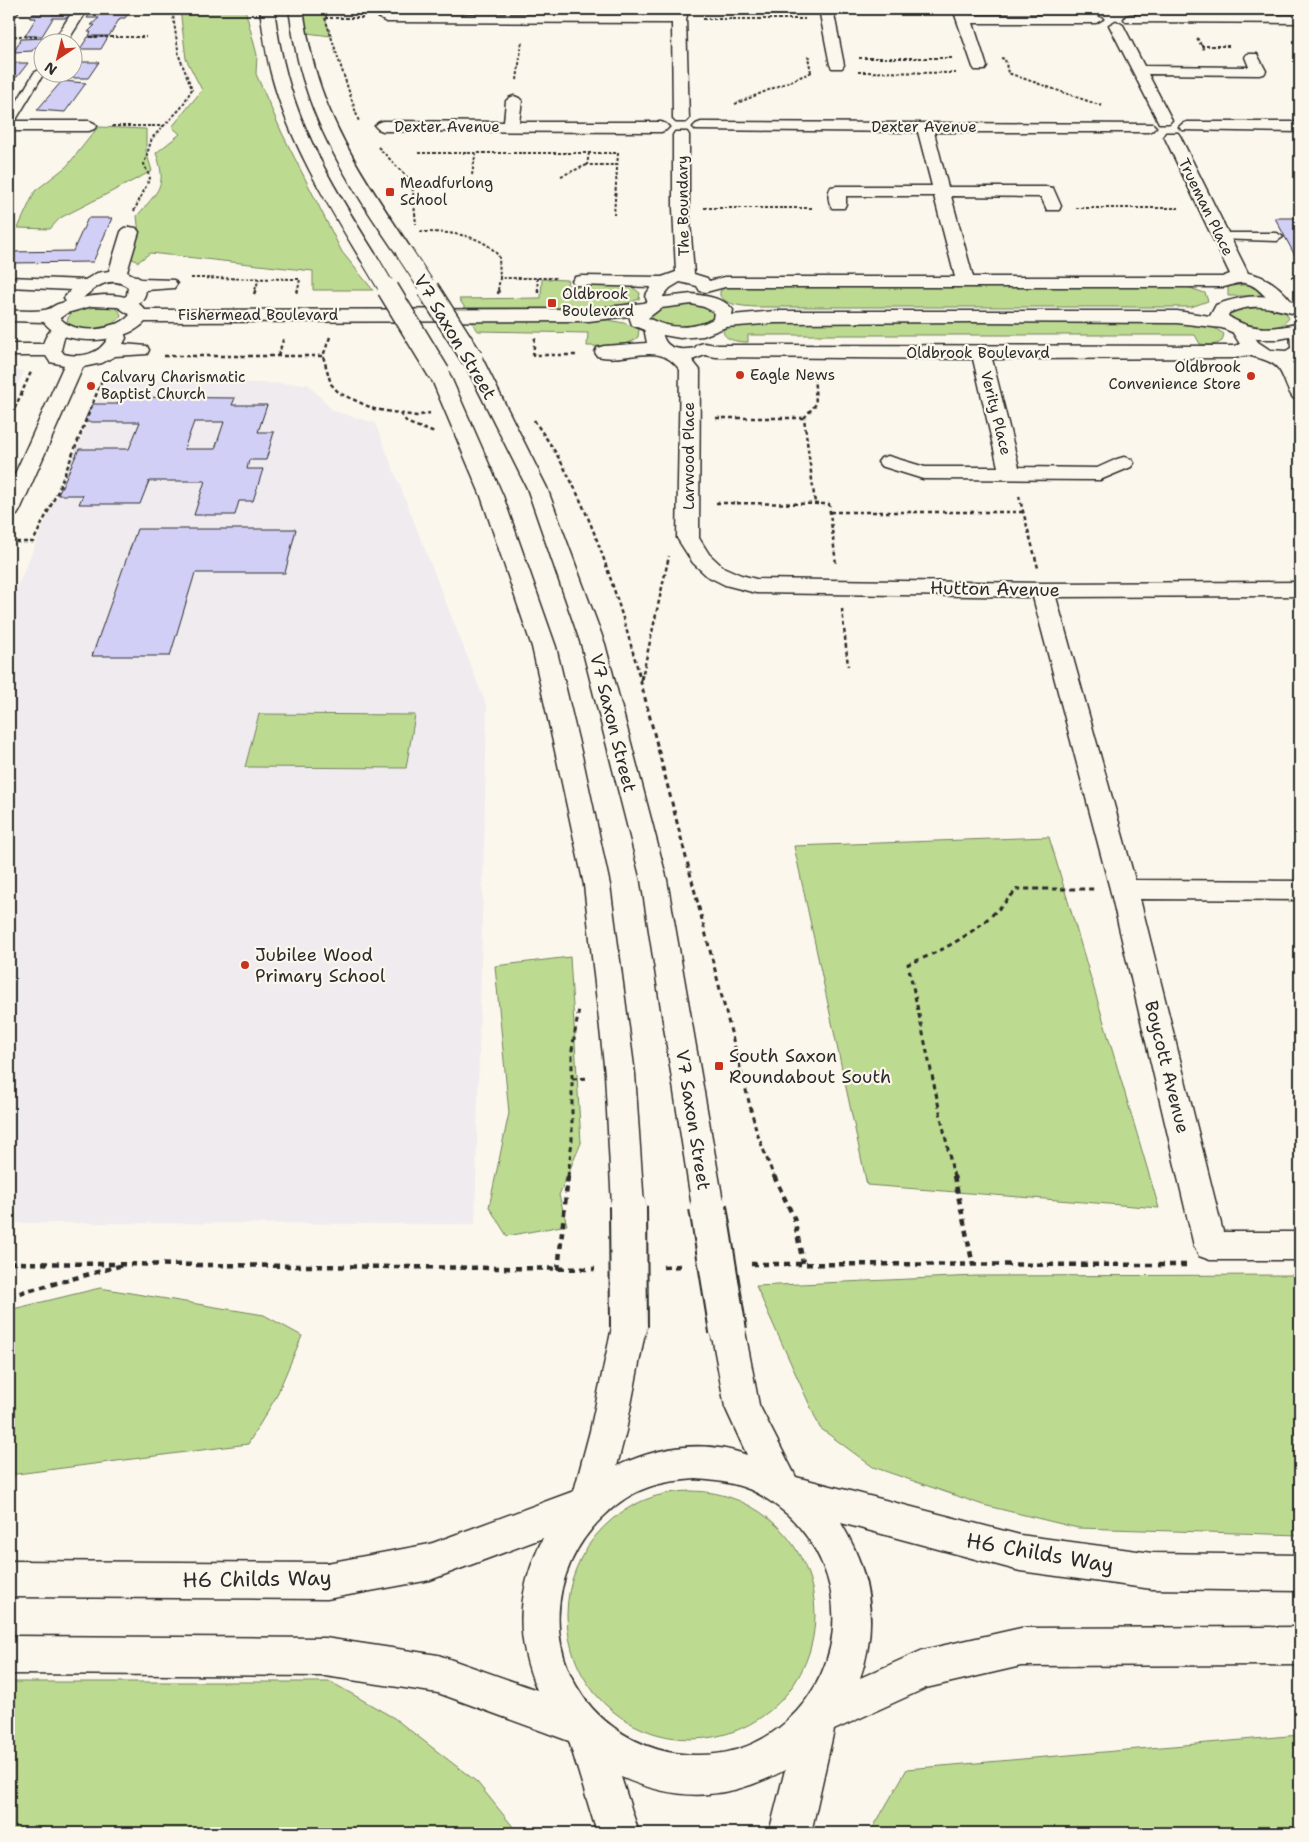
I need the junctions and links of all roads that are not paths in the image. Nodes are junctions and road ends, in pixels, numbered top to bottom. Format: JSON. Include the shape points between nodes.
{"nodes":[{"id":1,"x":81,"y":9,"type":"edge"},
{"id":2,"x":267,"y":9,"type":"edge"},
{"id":3,"x":296,"y":9,"type":"edge"},
{"id":4,"x":526,"y":14,"type":"edge"},
{"id":5,"x":680,"y":14,"type":"edge"},
{"id":6,"x":827,"y":14,"type":"edge"},
{"id":7,"x":962,"y":14,"type":"edge"},
{"id":8,"x":386,"y":18,"type":"road end"},
{"id":9,"x":1096,"y":19,"type":"junction"},
{"id":10,"x":1131,"y":19,"type":"junction"},
{"id":11,"x":1300,"y":19,"type":"edge"},
{"id":12,"x":1116,"y":25,"type":"junction"},
{"id":13,"x":66,"y":32,"type":"edge"},
{"id":14,"x":522,"y":41,"type":"road end"},
{"id":15,"x":1252,"y":57,"type":"dead end"},
{"id":16,"x":836,"y":61,"type":"road end"},
{"id":17,"x":979,"y":62,"type":"road end"},
{"id":18,"x":1140,"y":70,"type":"junction"},
{"id":19,"x":34,"y":82,"type":"edge"},
{"id":20,"x":514,"y":101,"type":"road end"},
{"id":21,"x":1154,"y":123,"type":"junction"},
{"id":22,"x":9,"y":124,"type":"edge"},
{"id":23,"x":89,"y":126,"type":"road end"},
{"id":24,"x":383,"y":126,"type":"dead end"},
{"id":25,"x":689,"y":126,"type":"junction"},
{"id":26,"x":511,"y":127,"type":"junction"},
{"id":27,"x":1187,"y":127,"type":"junction"},
{"id":28,"x":1300,"y":127,"type":"edge"},
{"id":29,"x":925,"y":128,"type":"junction"},
{"id":30,"x":1172,"y":136,"type":"junction"},
{"id":31,"x":940,"y":190,"type":"junction"},
{"id":32,"x":1050,"y":199,"type":"dead end"},
{"id":33,"x":838,"y":204,"type":"dead end"},
{"id":34,"x":130,"y":232,"type":"road end"},
{"id":35,"x":1220,"y":237,"type":"junction"},
{"id":36,"x":1277,"y":237,"type":"dead end"},
{"id":37,"x":117,"y":275,"type":"junction"},
{"id":38,"x":684,"y":276,"type":"junction"},
{"id":39,"x":1241,"y":277,"type":"junction"},
{"id":40,"x":581,"y":281,"type":"road end"},
{"id":41,"x":9,"y":282,"type":"edge"},
{"id":42,"x":664,"y":282,"type":"junction"},
{"id":43,"x":964,"y":282,"type":"junction"},
{"id":44,"x":1223,"y":282,"type":"junction"},
{"id":45,"x":168,"y":284,"type":"dead end"},
{"id":46,"x":86,"y":285,"type":"junction"},
{"id":47,"x":137,"y":285,"type":"junction"},
{"id":48,"x":75,"y":304,"type":"junction"},
{"id":49,"x":1296,"y":308,"type":"edge"},
{"id":50,"x":133,"y":310,"type":"junction"},
{"id":51,"x":714,"y":310,"type":"junction"},
{"id":52,"x":9,"y":316,"type":"edge"},
{"id":53,"x":1229,"y":317,"type":"junction"},
{"id":54,"x":650,"y":321,"type":"junction"},
{"id":55,"x":56,"y":323,"type":"junction"},
{"id":56,"x":115,"y":330,"type":"junction"},
{"id":57,"x":1299,"y":330,"type":"edge"},
{"id":58,"x":1251,"y":347,"type":"junction"},
{"id":59,"x":704,"y":349,"type":"junction"},
{"id":60,"x":9,"y":350,"type":"edge"},
{"id":61,"x":51,"y":350,"type":"junction"},
{"id":62,"x":111,"y":350,"type":"junction"},
{"id":63,"x":140,"y":350,"type":"dead end"},
{"id":64,"x":604,"y":352,"type":"road end"},
{"id":65,"x":981,"y":353,"type":"junction"},
{"id":66,"x":680,"y":356,"type":"junction"},
{"id":67,"x":1280,"y":358,"type":"junction"},
{"id":68,"x":75,"y":362,"type":"junction"},
{"id":69,"x":1300,"y":394,"type":"edge"},
{"id":70,"x":888,"y":462,"type":"dead end"},
{"id":71,"x":1124,"y":463,"type":"dead end"},
{"id":72,"x":1010,"y":474,"type":"junction"},
{"id":73,"x":9,"y":510,"type":"edge"},
{"id":74,"x":693,"y":547,"type":"joint"},
{"id":75,"x":1300,"y":589,"type":"edge"},
{"id":76,"x":1043,"y":590,"type":"junction"},
{"id":77,"x":1124,"y":889,"type":"junction"},
{"id":78,"x":1300,"y":890,"type":"edge"},
{"id":79,"x":1300,"y":1246,"type":"edge"},
{"id":80,"x":784,"y":1491,"type":"junction"},
{"id":81,"x":587,"y":1502,"type":"junction"},
{"id":82,"x":1300,"y":1573,"type":"edge"},
{"id":83,"x":9,"y":1579,"type":"edge"},
{"id":84,"x":1300,"y":1646,"type":"edge"},
{"id":85,"x":9,"y":1655,"type":"edge"},
{"id":86,"x":819,"y":1719,"type":"junction"},
{"id":87,"x":583,"y":1728,"type":"junction"},
{"id":88,"x":618,"y":1833,"type":"edge"},
{"id":89,"x":790,"y":1833,"type":"edge"}],
"edges":[{"from":1,"to":13,"type":"street"},
{"from":2,"to":81,"type":"street","name":"V7 Saxon Street","bridge":true,"via":[[278,77],[321,180],[438,373],[492,496],[544,647],[598,885],[620,1074],[628,1206],[629,1328],[608,1431]]},
{"from":3,"to":80,"type":"street","name":"V7 Saxon Street","bridge":true,"via":[[304,55],[322,112],[354,175],[472,358],[537,488],[593,644],[654,880],[742,1407]]},
{"from":4,"to":5,"type":"street"},
{"from":4,"to":8,"type":"street"},
{"from":4,"to":14,"type":"street"},
{"from":5,"to":25,"type":"street","name":"The Boundary"},
{"from":6,"to":16,"type":"street"},
{"from":7,"to":9,"type":"street"},
{"from":7,"to":17,"type":"street"},
{"from":9,"to":10,"type":"street","via":[[1098,15],[1110,13]]},
{"from":9,"to":12,"type":"street"},
{"from":10,"to":11,"type":"street"},
{"from":10,"to":12,"type":"street","via":[[1127,24]]},
{"from":12,"to":18,"type":"street"},
{"from":15,"to":18,"type":"street","via":[[1259,71]]},
{"from":18,"to":21,"type":"street"},
{"from":19,"to":22,"type":"lane"},
{"from":20,"to":26,"type":"street","name":"Dexter Avenue"},
{"from":21,"to":27,"type":"street","via":[[1175,121]]},
{"from":21,"to":29,"type":"street","name":"Dexter Avenue"},
{"from":21,"to":30,"type":"street","via":[[1154,132]]},
{"from":22,"to":23,"type":"street"},
{"from":24,"to":26,"type":"street","name":"Dexter Avenue"},
{"from":25,"to":26,"type":"street","name":"Dexter Avenue","via":[[670,133],[662,127]]},
{"from":25,"to":29,"type":"street","name":"Dexter Avenue"},
{"from":25,"to":38,"type":"street","name":"The Boundary","via":[[681,208]]},
{"from":27,"to":28,"type":"street"},
{"from":27,"to":30,"type":"street","via":[[1186,132]]},
{"from":29,"to":31,"type":"street"},
{"from":30,"to":35,"type":"street","name":"Trueman Place"},
{"from":31,"to":32,"type":"street"},
{"from":31,"to":33,"type":"street","via":[[837,191]]},
{"from":31,"to":43,"type":"street"},
{"from":34,"to":37,"type":"street"},
{"from":35,"to":36,"type":"lane"},
{"from":35,"to":39,"type":"street","name":"Trueman Place"},
{"from":37,"to":46,"type":"street"},
{"from":37,"to":47,"type":"street","via":[[129,278]]},
{"from":38,"to":42,"type":"street"},
{"from":38,"to":51,"type":"street","via":[[700,281]]},
{"from":39,"to":44,"type":"street"},
{"from":39,"to":49,"type":"street","via":[[1265,284]]},
{"from":40,"to":42,"type":"street"},
{"from":41,"to":46,"type":"street"},
{"from":42,"to":54,"type":"street","via":[[654,296]]},
{"from":43,"to":44,"type":"street"},
{"from":43,"to":51,"type":"street","via":[[725,282]]},
{"from":44,"to":53,"type":"street","via":[[1220,288]]},
{"from":45,"to":47,"type":"street"},
{"from":46,"to":48,"type":"street","via":[[73,298]]},
{"from":47,"to":50,"type":"street"},
{"from":48,"to":50,"type":"street","name":"Fishermead Boulevard","via":[[112,301]]},
{"from":48,"to":55,"type":"street","name":"Fishermead Boulevard","via":[[61,309]]},
{"from":49,"to":53,"type":"street","via":[[1266,301],[1247,301]]},
{"from":50,"to":54,"type":"street","name":"Fishermead Boulevard","via":[[290,315],[589,315]]},
{"from":50,"to":56,"type":"street","name":"Fishermead Boulevard","via":[[131,324]]},
{"from":51,"to":53,"type":"street","via":[[775,317]]},
{"from":51,"to":54,"type":"street","via":[[692,299]]},
{"from":51,"to":54,"type":"street","via":[[676,332]]},
{"from":51,"to":59,"type":"street","via":[[712,337]]},
{"from":52,"to":55,"type":"street","name":"Fishermead Boulevard"},
{"from":53,"to":57,"type":"street","via":[[1270,334]]},
{"from":53,"to":58,"type":"street"},
{"from":54,"to":64,"type":"street","via":[[640,350]]},
{"from":54,"to":66,"type":"street","via":[[665,351]]},
{"from":55,"to":56,"type":"street","name":"Fishermead Boulevard","via":[[79,334]]},
{"from":55,"to":61,"type":"street"},
{"from":56,"to":62,"type":"street","via":[[117,338]]},
{"from":57,"to":67,"type":"street","via":[[1300,349],[1294,356]]},
{"from":58,"to":65,"type":"street","name":"Oldbrook Boulevard","via":[[1235,352]]},
{"from":58,"to":67,"type":"street"},
{"from":59,"to":65,"type":"street","name":"Oldbrook Boulevard"},
{"from":59,"to":66,"type":"street"},
{"from":60,"to":61,"type":"street"},
{"from":61,"to":68,"type":"street","via":[[57,358]]},
{"from":62,"to":63,"type":"street"},
{"from":62,"to":68,"type":"street","via":[[95,359]]},
{"from":65,"to":72,"type":"street","name":"Verity Place"},
{"from":66,"to":74,"type":"street","name":"Larwood Place","via":[[690,370],[689,503]]},
{"from":67,"to":69,"type":"street","via":[[1291,372]]},
{"from":68,"to":73,"type":"street"},
{"from":70,"to":72,"type":"street","name":"Verity Place","via":[[923,473]]},
{"from":71,"to":72,"type":"street","name":"Verity Place","via":[[1100,474]]},
{"from":74,"to":76,"type":"street","name":"Hutton Avenue","via":[[716,574],[733,582],[756,586]]},
{"from":75,"to":76,"type":"street","name":"Hutton Avenue"},
{"from":76,"to":77,"type":"street","name":"Boycott Avenue"},
{"from":77,"to":78,"type":"street"},
{"from":77,"to":79,"type":"street","name":"Boycott Avenue","via":[[1200,1255]]},
{"from":80,"to":81,"type":"street","via":[[736,1468],[684,1462],[634,1473]]},
{"from":80,"to":82,"type":"street","name":"H6 Childs Way","via":[[1020,1553],[1152,1571]]},
{"from":80,"to":86,"type":"street","via":[[821,1526],[845,1569],[854,1618],[847,1669]]},
{"from":81,"to":83,"type":"street","name":"H6 Childs Way","via":[[430,1562],[327,1581]]},
{"from":81,"to":87,"type":"street","via":[[551,1552],[537,1610],[546,1671]]},
{"from":84,"to":86,"type":"street","via":[[1021,1647],[923,1669]]},
{"from":85,"to":87,"type":"street","via":[[326,1657],[438,1674]]},
{"from":86,"to":87,"type":"street","via":[[765,1762],[703,1777],[640,1766]]},
{"from":86,"to":89,"type":"street"},
{"from":87,"to":88,"type":"street"}]}
